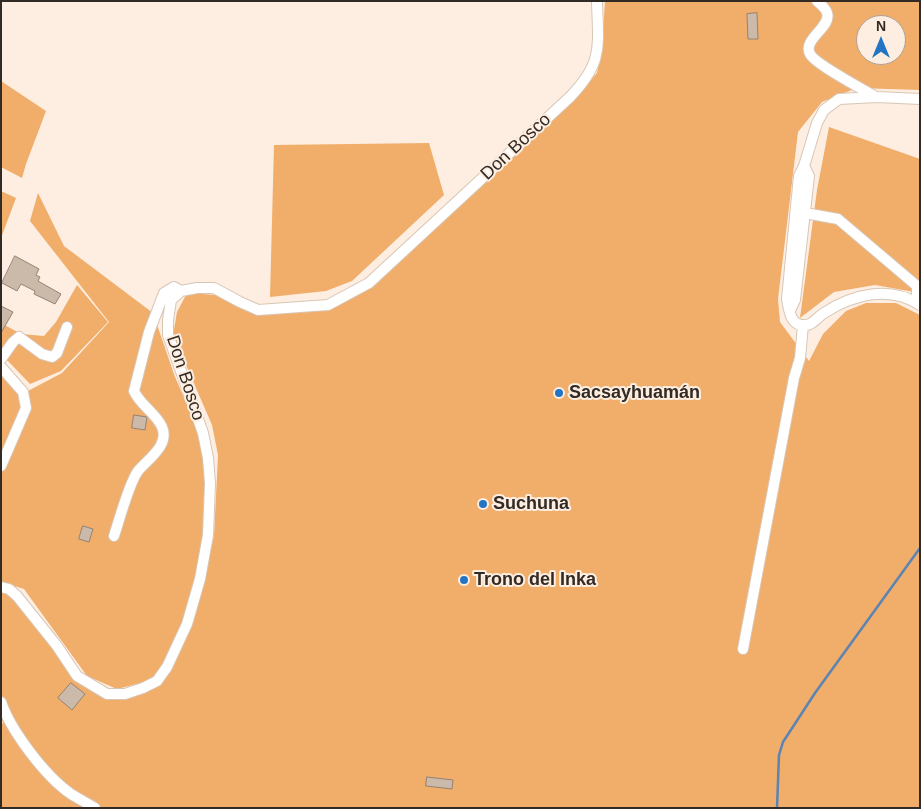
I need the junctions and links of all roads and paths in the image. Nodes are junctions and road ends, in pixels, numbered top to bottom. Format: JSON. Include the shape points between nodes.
{"nodes":[{"id":1,"x":597,"y":1,"type":"edge"},
{"id":2,"x":817,"y":1,"type":"edge"},
{"id":3,"x":877,"y":97,"type":"junction"},
{"id":4,"x":920,"y":99,"type":"edge"},
{"id":5,"x":804,"y":166,"type":"junction"},
{"id":6,"x":805,"y":213,"type":"junction"},
{"id":7,"x":181,"y":290,"type":"junction"},
{"id":8,"x":918,"y":304,"type":"edge"},
{"id":9,"x":790,"y":311,"type":"junction"},
{"id":10,"x":803,"y":325,"type":"junction"},
{"id":11,"x":67,"y":327,"type":"dead end"},
{"id":12,"x":1,"y":359,"type":"edge"},
{"id":13,"x":1,"y":367,"type":"edge"},
{"id":14,"x":1,"y":466,"type":"edge"},
{"id":15,"x":114,"y":536,"type":"dead end"},
{"id":16,"x":1,"y":587,"type":"edge"},
{"id":17,"x":743,"y":649,"type":"dead end"},
{"id":18,"x":1,"y":702,"type":"edge"},
{"id":19,"x":95,"y":808,"type":"edge"}],
"edges":[{"from":1,"to":7,"type":"street","name":"Don Bosco","via":[[598,42],[587,78],[369,283],[328,305],[258,310],[214,288]]},
{"from":2,"to":3,"type":"street","via":[[828,17],[810,42],[810,55]]},
{"from":3,"to":4,"type":"street"},
{"from":3,"to":5,"type":"street","via":[[839,99],[824,110]]},
{"from":5,"to":6,"type":"street","via":[[809,176]]},
{"from":5,"to":9,"type":"street","via":[[799,176],[787,299]]},
{"from":6,"to":8,"type":"street","via":[[838,219],[917,286]]},
{"from":6,"to":9,"type":"street","via":[[795,300]]},
{"from":7,"to":15,"type":"street","via":[[174,287],[164,293],[149,332],[134,392],[162,427],[164,437],[161,445],[136,473]]},
{"from":7,"to":16,"type":"street","name":"Don Bosco","via":[[171,300],[168,335],[203,433],[210,483],[208,535],[200,579],[187,624],[167,667],[156,681],[143,688],[125,694],[107,694],[77,676],[17,596]]},
{"from":8,"to":10,"type":"street","via":[[902,296],[877,293],[854,298],[824,313],[812,324]]},
{"from":9,"to":10,"type":"street","via":[[796,323]]},
{"from":10,"to":17,"type":"street","via":[[800,358]]},
{"from":11,"to":12,"type":"street","via":[[57,353],[52,357],[19,338]]},
{"from":13,"to":14,"type":"street","via":[[23,392],[26,408]]},
{"from":18,"to":19,"type":"street","via":[[23,743],[45,770],[70,793]]}]}
